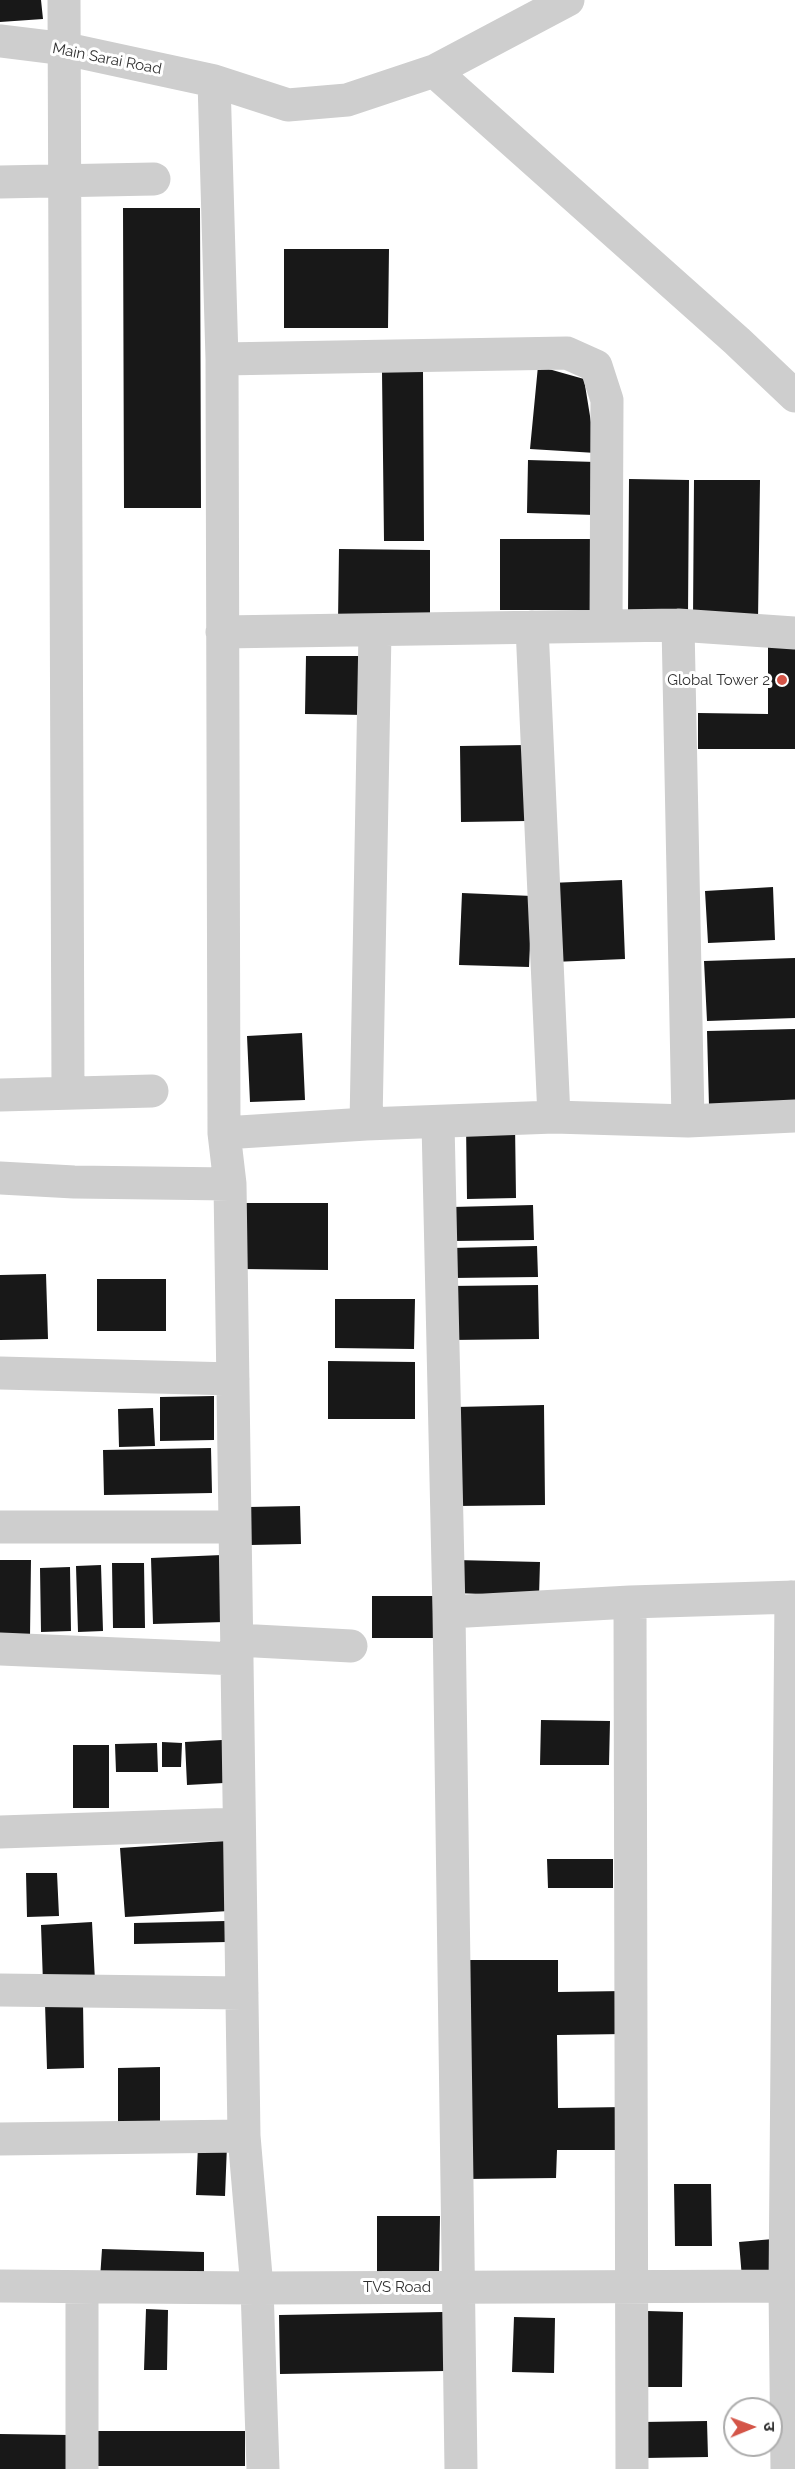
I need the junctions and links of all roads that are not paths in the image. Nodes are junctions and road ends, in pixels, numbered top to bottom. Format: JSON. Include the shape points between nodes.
{"nodes":[{"id":1,"x":64,"y":0,"type":"edge"},
{"id":2,"x":568,"y":0,"type":"edge"},
{"id":3,"x":0,"y":41,"type":"edge"},
{"id":4,"x":66,"y":49,"type":"junction"},
{"id":5,"x":434,"y":71,"type":"junction"},
{"id":6,"x":214,"y":81,"type":"junction"},
{"id":7,"x":154,"y":179,"type":"dead end"},
{"id":8,"x":66,"y":181,"type":"junction"},
{"id":9,"x":0,"y":182,"type":"edge"},
{"id":10,"x":222,"y":359,"type":"junction"},
{"id":11,"x":795,"y":396,"type":"edge"},
{"id":12,"x":678,"y":625,"type":"junction"},
{"id":13,"x":606,"y":626,"type":"junction"},
{"id":14,"x":532,"y":627,"type":"junction"},
{"id":15,"x":375,"y":631,"type":"junction"},
{"id":16,"x":222,"y":632,"type":"junction"},
{"id":17,"x":795,"y":633,"type":"edge"},
{"id":18,"x":152,"y":1091,"type":"dead end"},
{"id":19,"x":69,"y":1092,"type":"junction"},
{"id":20,"x":0,"y":1095,"type":"edge"},
{"id":21,"x":795,"y":1116,"type":"edge"},
{"id":22,"x":554,"y":1117,"type":"junction"},
{"id":23,"x":688,"y":1121,"type":"junction"},
{"id":24,"x":438,"y":1123,"type":"junction"},
{"id":25,"x":366,"y":1124,"type":"junction"},
{"id":26,"x":224,"y":1133,"type":"junction"},
{"id":27,"x":0,"y":1178,"type":"edge"},
{"id":28,"x":230,"y":1184,"type":"junction"},
{"id":29,"x":0,"y":1373,"type":"edge"},
{"id":30,"x":233,"y":1379,"type":"junction"},
{"id":31,"x":0,"y":1527,"type":"edge"},
{"id":32,"x":235,"y":1527,"type":"junction"},
{"id":33,"x":793,"y":1597,"type":"edge"},
{"id":34,"x":630,"y":1602,"type":"junction"},
{"id":35,"x":449,"y":1612,"type":"junction"},
{"id":36,"x":351,"y":1646,"type":"dead end"},
{"id":37,"x":0,"y":1649,"type":"edge"},
{"id":38,"x":237,"y":1649,"type":"junction"},
{"id":39,"x":239,"y":1824,"type":"junction"},
{"id":40,"x":0,"y":1832,"type":"edge"},
{"id":41,"x":0,"y":1990,"type":"edge"},
{"id":42,"x":242,"y":1993,"type":"junction"},
{"id":43,"x":244,"y":2136,"type":"junction"},
{"id":44,"x":0,"y":2139,"type":"edge"},
{"id":45,"x":0,"y":2286,"type":"edge"},
{"id":46,"x":790,"y":2286,"type":"edge"},
{"id":47,"x":82,"y":2287,"type":"junction"},
{"id":48,"x":458,"y":2287,"type":"junction"},
{"id":49,"x":630,"y":2287,"type":"junction"},
{"id":50,"x":257,"y":2288,"type":"junction"},
{"id":51,"x":82,"y":2469,"type":"edge"},
{"id":52,"x":263,"y":2469,"type":"edge"},
{"id":53,"x":461,"y":2469,"type":"edge"},
{"id":54,"x":632,"y":2469,"type":"edge"},
{"id":55,"x":788,"y":2469,"type":"edge"}],
"edges":[{"from":1,"to":4,"type":"street"},
{"from":2,"to":5,"type":"street","name":"Main Sarai Road"},
{"from":3,"to":4,"type":"street","name":"Main Sarai Road"},
{"from":4,"to":6,"type":"street","name":"Main Sarai Road"},
{"from":4,"to":8,"type":"street"},
{"from":5,"to":6,"type":"street","name":"Main Sarai Road","via":[[347,99],[288,105]]},
{"from":5,"to":11,"type":"street"},
{"from":6,"to":10,"type":"street"},
{"from":7,"to":8,"type":"street"},
{"from":8,"to":9,"type":"street"},
{"from":8,"to":19,"type":"street"},
{"from":10,"to":13,"type":"street","via":[[567,353],[596,366],[607,400]]},
{"from":10,"to":16,"type":"street"},
{"from":12,"to":13,"type":"street"},
{"from":12,"to":17,"type":"street"},
{"from":12,"to":23,"type":"street"},
{"from":13,"to":14,"type":"street"},
{"from":14,"to":15,"type":"street"},
{"from":14,"to":22,"type":"street"},
{"from":15,"to":16,"type":"street"},
{"from":15,"to":25,"type":"street"},
{"from":16,"to":26,"type":"street"},
{"from":18,"to":19,"type":"street"},
{"from":19,"to":20,"type":"street"},
{"from":21,"to":23,"type":"street"},
{"from":22,"to":23,"type":"street"},
{"from":22,"to":24,"type":"street"},
{"from":24,"to":25,"type":"street"},
{"from":24,"to":35,"type":"street"},
{"from":25,"to":26,"type":"street"},
{"from":26,"to":28,"type":"street"},
{"from":27,"to":28,"type":"street"},
{"from":28,"to":30,"type":"street"},
{"from":29,"to":30,"type":"street"},
{"from":30,"to":32,"type":"street"},
{"from":31,"to":32,"type":"street"},
{"from":32,"to":38,"type":"street"},
{"from":33,"to":34,"type":"street"},
{"from":33,"to":46,"type":"street"},
{"from":34,"to":35,"type":"street"},
{"from":34,"to":49,"type":"street"},
{"from":35,"to":48,"type":"street"},
{"from":36,"to":38,"type":"street"},
{"from":37,"to":38,"type":"street"},
{"from":38,"to":39,"type":"street"},
{"from":39,"to":40,"type":"street"},
{"from":39,"to":42,"type":"street"},
{"from":41,"to":42,"type":"street"},
{"from":42,"to":43,"type":"street"},
{"from":43,"to":44,"type":"street"},
{"from":43,"to":50,"type":"street"},
{"from":45,"to":47,"type":"street","name":"TVS Road"},
{"from":46,"to":49,"type":"street","name":"TVS Road"},
{"from":46,"to":55,"type":"street"},
{"from":47,"to":50,"type":"street","name":"TVS Road"},
{"from":47,"to":51,"type":"street"},
{"from":48,"to":49,"type":"street","name":"TVS Road"},
{"from":48,"to":50,"type":"street","name":"TVS Road"},
{"from":48,"to":53,"type":"street"},
{"from":49,"to":54,"type":"street"},
{"from":50,"to":52,"type":"street"}]}
